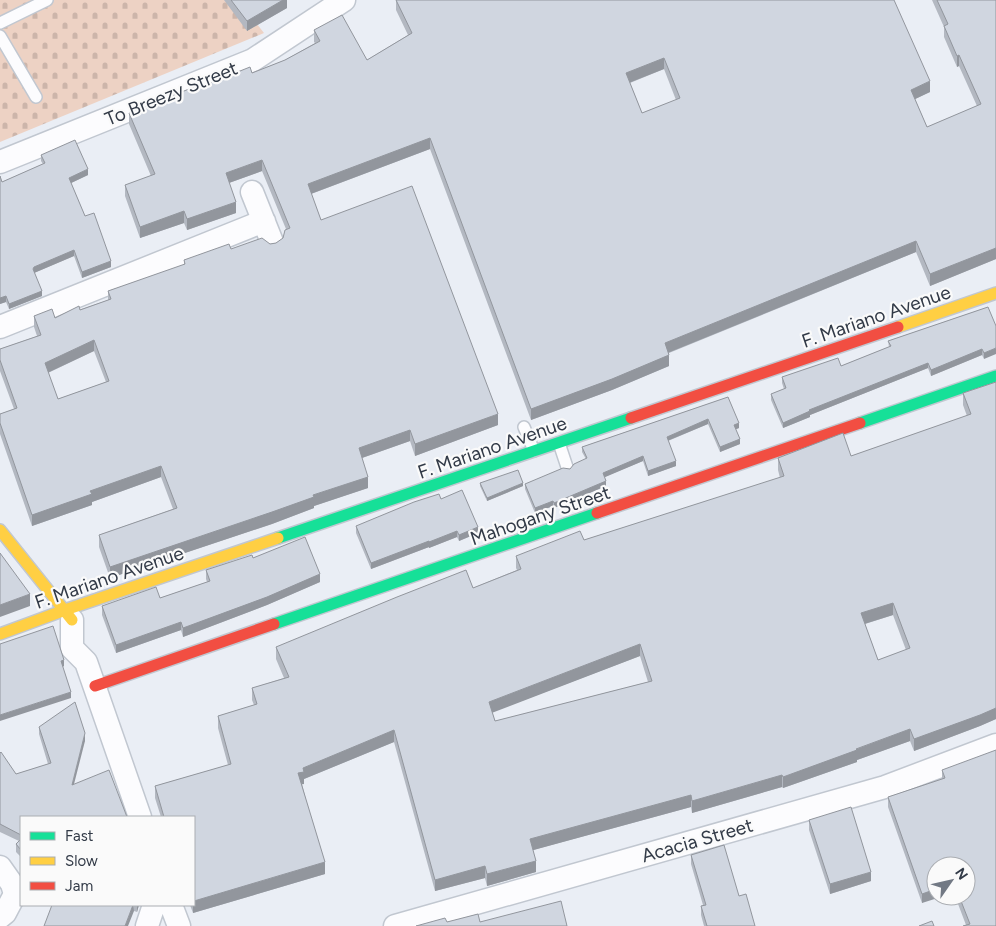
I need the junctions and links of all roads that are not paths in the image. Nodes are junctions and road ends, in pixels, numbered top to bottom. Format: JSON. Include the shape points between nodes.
{"nodes":[{"id":1,"x":46,"y":0,"type":"edge"},
{"id":2,"x":336,"y":2,"type":"edge"},
{"id":3,"x":0,"y":23,"type":"edge"},
{"id":4,"x":0,"y":36,"type":"edge"},
{"id":5,"x":36,"y":97,"type":"dead end"},
{"id":6,"x":0,"y":162,"type":"edge"},
{"id":7,"x":252,"y":192,"type":"dead end"},
{"id":8,"x":264,"y":221,"type":"junction"},
{"id":9,"x":272,"y":242,"type":"edge"},
{"id":10,"x":996,"y":293,"type":"edge"},
{"id":11,"x":0,"y":327,"type":"edge"},
{"id":12,"x":996,"y":376,"type":"edge"},
{"id":13,"x":524,"y":427,"type":"dead end"},
{"id":14,"x":559,"y":443,"type":"junction"},
{"id":15,"x":534,"y":451,"type":"junction"},
{"id":16,"x":567,"y":467,"type":"edge"},
{"id":17,"x":0,"y":530,"type":"edge"},
{"id":18,"x":68,"y":615,"type":"junction"},
{"id":19,"x":0,"y":634,"type":"edge"},
{"id":20,"x":95,"y":686,"type":"junction"},
{"id":21,"x":996,"y":745,"type":"edge"},
{"id":22,"x":140,"y":816,"type":"edge"},
{"id":23,"x":0,"y":867,"type":"edge"},
{"id":24,"x":154,"y":906,"type":"edge"},
{"id":25,"x":171,"y":906,"type":"edge"},
{"id":26,"x":0,"y":917,"type":"edge"},
{"id":27,"x":147,"y":926,"type":"edge"},
{"id":28,"x":179,"y":926,"type":"edge"},
{"id":29,"x":395,"y":926,"type":"edge"}],
"edges":[{"from":1,"to":3,"type":"lane"},
{"from":2,"to":6,"type":"street","name":"To Breezy Street","via":[[253,60]]},
{"from":4,"to":5,"type":"lane"},
{"from":7,"to":8,"type":"street"},
{"from":8,"to":9,"type":"street"},
{"from":8,"to":11,"type":"street"},
{"from":10,"to":14,"type":"street","name":"F. Mariano Avenue"},
{"from":12,"to":20,"type":"street","name":"Mahogany Street"},
{"from":13,"to":15,"type":"lane"},
{"from":14,"to":15,"type":"street","name":"F. Mariano Avenue"},
{"from":14,"to":16,"type":"lane"},
{"from":15,"to":18,"type":"street","name":"F. Mariano Avenue"},
{"from":17,"to":18,"type":"street"},
{"from":18,"to":19,"type":"street","name":"F. Mariano Avenue"},
{"from":18,"to":20,"type":"street","via":[[90,642],[86,662]]},
{"from":20,"to":22,"type":"street"},
{"from":21,"to":29,"type":"street","name":"Acacia Street","via":[[885,787]]},
{"from":23,"to":26,"type":"street","via":[[16,894]]},
{"from":24,"to":27,"type":"street"},
{"from":25,"to":28,"type":"street"}]}
